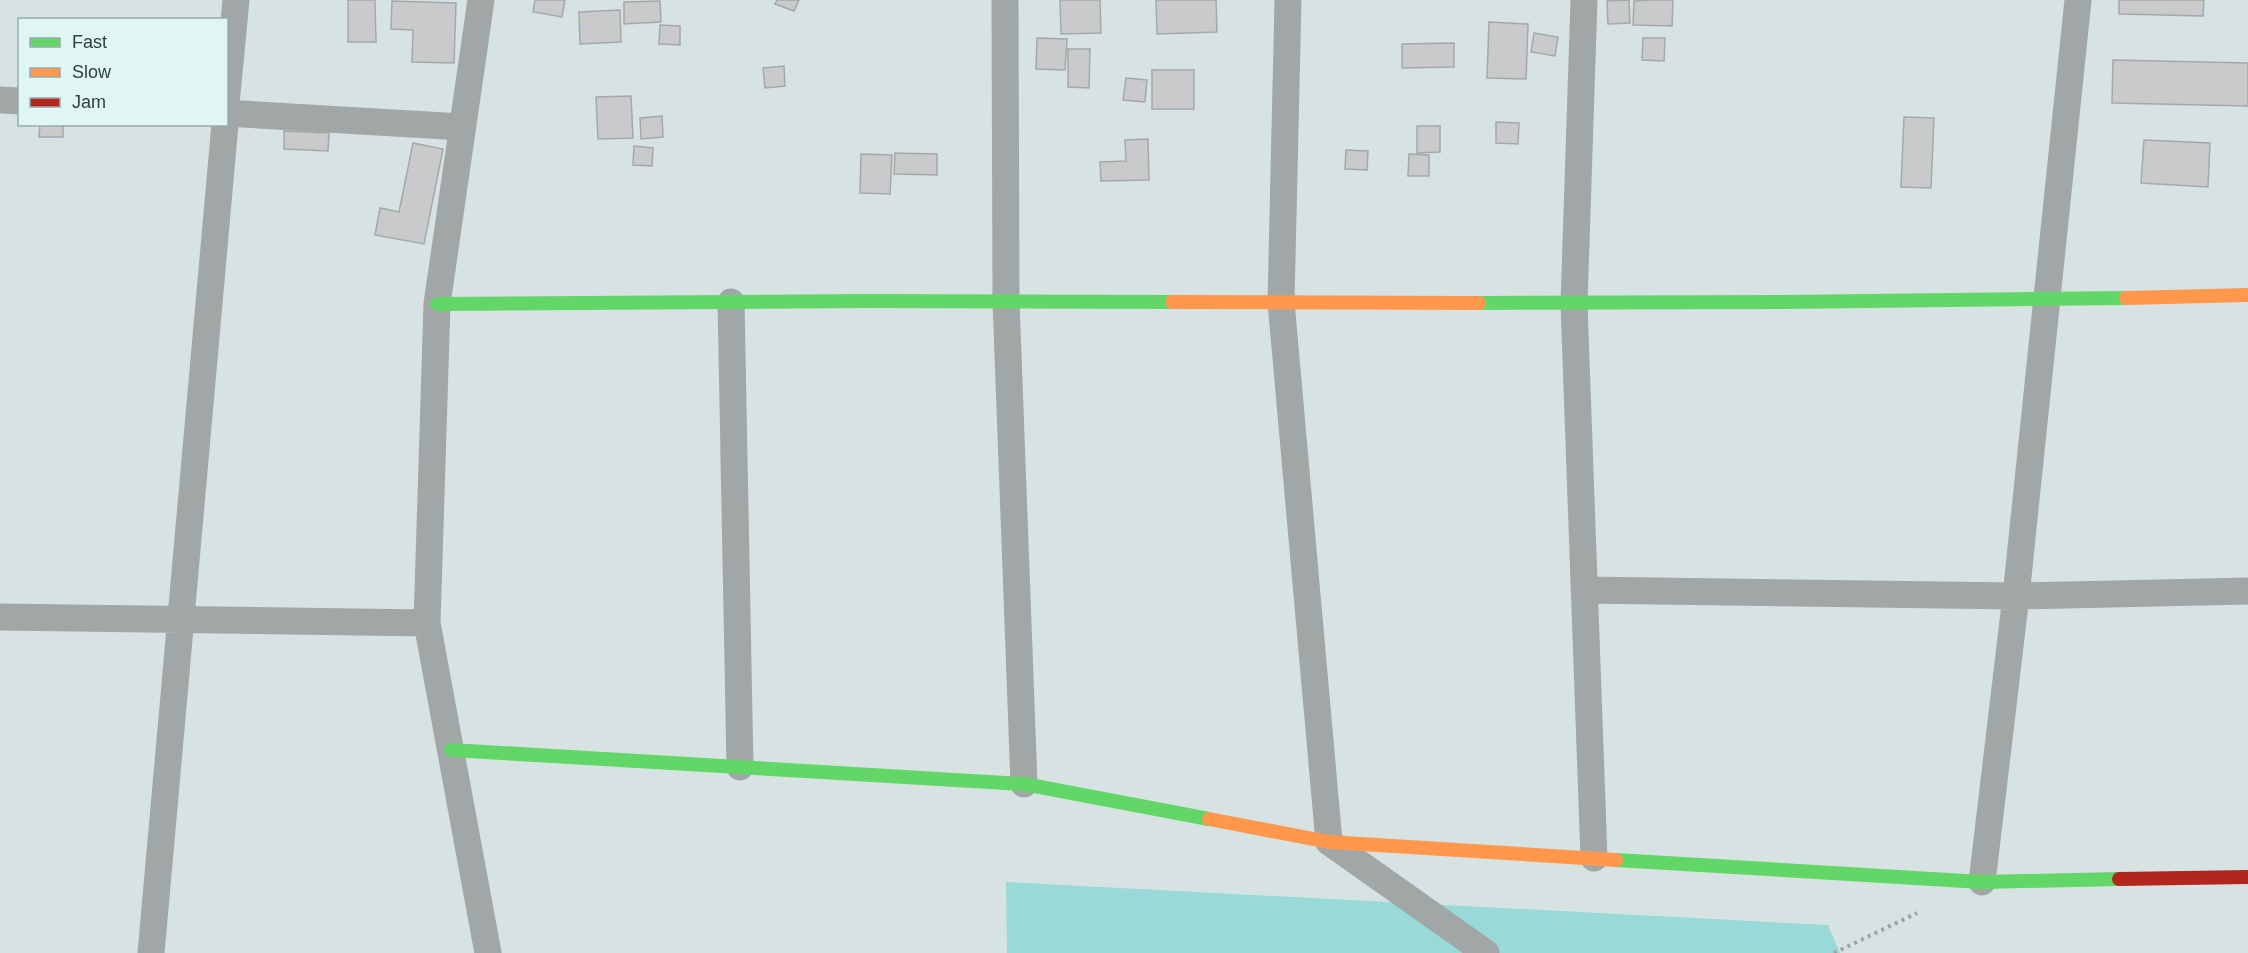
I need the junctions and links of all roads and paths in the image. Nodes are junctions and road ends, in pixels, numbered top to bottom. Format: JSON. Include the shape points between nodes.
{"nodes":[{"id":1,"x":236,"y":0,"type":"edge"},
{"id":2,"x":481,"y":0,"type":"edge"},
{"id":3,"x":1005,"y":0,"type":"edge"},
{"id":4,"x":1288,"y":0,"type":"edge"},
{"id":5,"x":1584,"y":0,"type":"edge"},
{"id":6,"x":2078,"y":0,"type":"edge"},
{"id":7,"x":228,"y":83,"type":"edge"},
{"id":8,"x":0,"y":100,"type":"edge"},
{"id":9,"x":18,"y":101,"type":"edge"},
{"id":10,"x":228,"y":113,"type":"edge"},
{"id":11,"x":225,"y":126,"type":"edge"},
{"id":12,"x":462,"y":127,"type":"junction"},
{"id":13,"x":2248,"y":295,"type":"edge"},
{"id":14,"x":1006,"y":301,"type":"junction"},
{"id":15,"x":2045,"y":301,"type":"junction"},
{"id":16,"x":731,"y":302,"type":"junction"},
{"id":17,"x":1281,"y":302,"type":"junction"},
{"id":18,"x":437,"y":304,"type":"junction"},
{"id":19,"x":1574,"y":304,"type":"junction"},
{"id":20,"x":1584,"y":590,"type":"junction"},
{"id":21,"x":2248,"y":591,"type":"edge"},
{"id":22,"x":2016,"y":596,"type":"junction"},
{"id":23,"x":0,"y":617,"type":"edge"},
{"id":24,"x":181,"y":619,"type":"junction"},
{"id":25,"x":427,"y":623,"type":"junction"},
{"id":26,"x":451,"y":750,"type":"junction"},
{"id":27,"x":740,"y":767,"type":"junction"},
{"id":28,"x":1024,"y":784,"type":"junction"},
{"id":29,"x":1329,"y":842,"type":"junction"},
{"id":30,"x":1594,"y":858,"type":"junction"},
{"id":31,"x":2248,"y":877,"type":"edge"},
{"id":32,"x":1982,"y":882,"type":"junction"},
{"id":33,"x":1919,"y":912,"type":"dead end"},
{"id":34,"x":151,"y":953,"type":"edge"},
{"id":35,"x":488,"y":953,"type":"edge"},
{"id":36,"x":1486,"y":953,"type":"edge"},
{"id":37,"x":1834,"y":953,"type":"edge"}],
"edges":[{"from":1,"to":7,"type":"street"},
{"from":2,"to":12,"type":"street"},
{"from":3,"to":14,"type":"street"},
{"from":4,"to":17,"type":"street"},
{"from":5,"to":19,"type":"street"},
{"from":6,"to":15,"type":"street"},
{"from":8,"to":9,"type":"street"},
{"from":10,"to":12,"type":"street"},
{"from":11,"to":24,"type":"street"},
{"from":12,"to":18,"type":"street"},
{"from":13,"to":15,"type":"street"},
{"from":14,"to":16,"type":"street"},
{"from":14,"to":17,"type":"street"},
{"from":14,"to":28,"type":"street"},
{"from":15,"to":19,"type":"street"},
{"from":15,"to":22,"type":"street"},
{"from":16,"to":18,"type":"street"},
{"from":16,"to":27,"type":"street"},
{"from":17,"to":19,"type":"street"},
{"from":17,"to":29,"type":"street"},
{"from":18,"to":25,"type":"street"},
{"from":19,"to":20,"type":"street"},
{"from":20,"to":22,"type":"street"},
{"from":20,"to":30,"type":"street"},
{"from":21,"to":22,"type":"street"},
{"from":22,"to":32,"type":"street"},
{"from":23,"to":24,"type":"street"},
{"from":24,"to":25,"type":"street"},
{"from":24,"to":34,"type":"street"},
{"from":25,"to":26,"type":"street"},
{"from":26,"to":27,"type":"street"},
{"from":26,"to":35,"type":"street"},
{"from":27,"to":28,"type":"street"},
{"from":28,"to":29,"type":"street"},
{"from":29,"to":30,"type":"street"},
{"from":29,"to":36,"type":"street"},
{"from":30,"to":32,"type":"street"},
{"from":31,"to":32,"type":"street"},
{"from":33,"to":37,"type":"path"}]}
